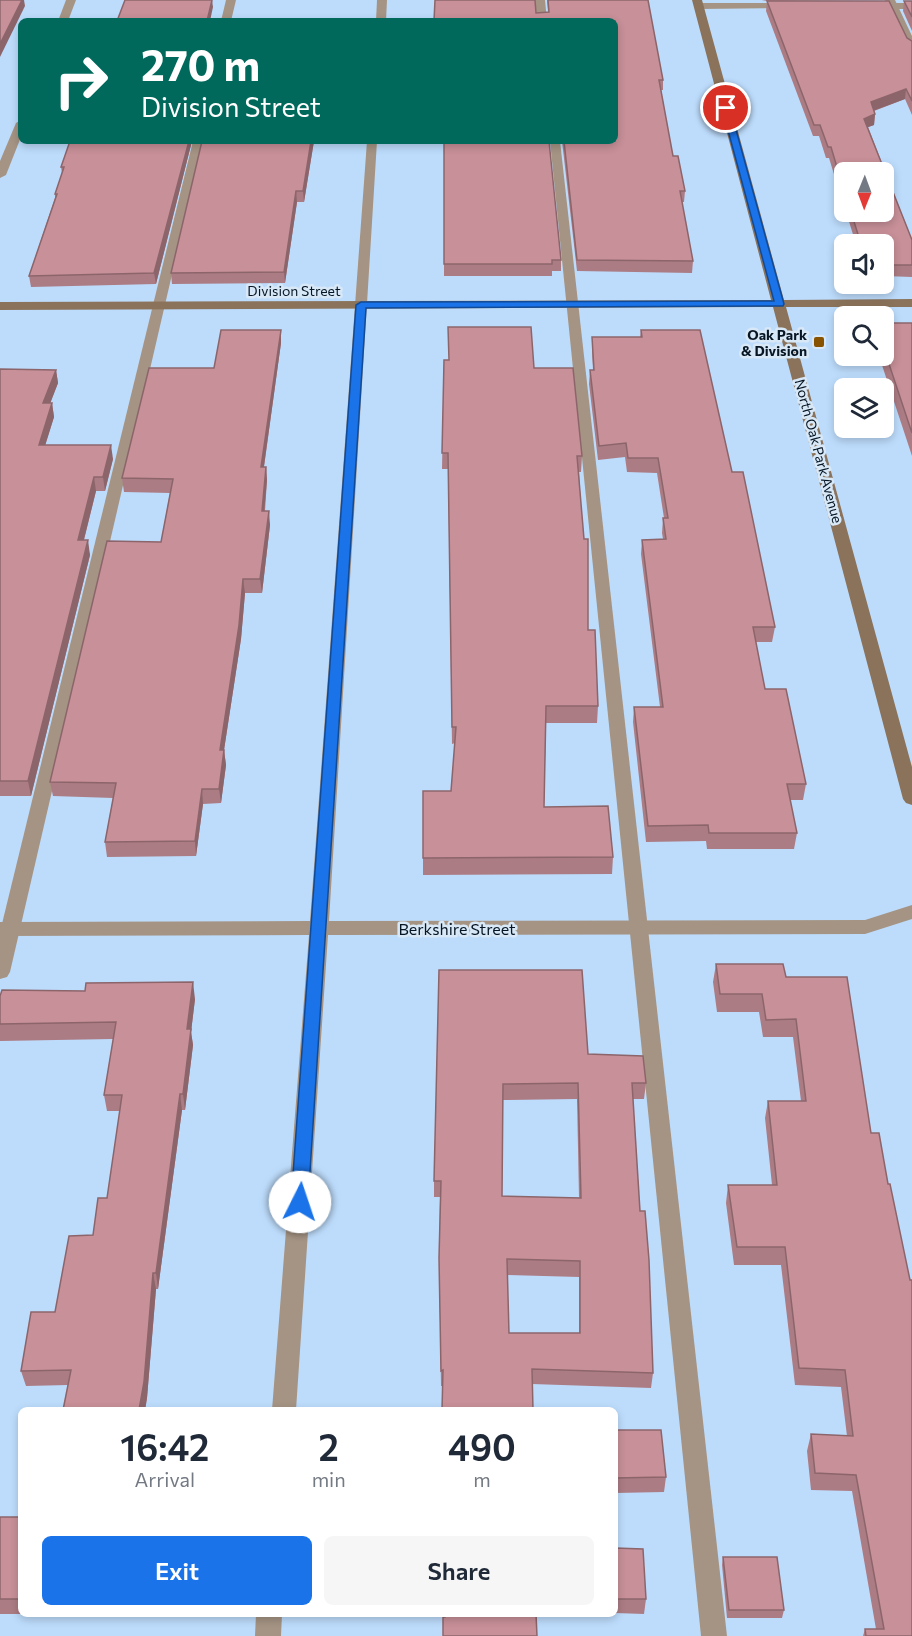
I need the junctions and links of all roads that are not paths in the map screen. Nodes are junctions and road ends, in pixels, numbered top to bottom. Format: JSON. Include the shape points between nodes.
{"nodes":[{"id":1,"x":71,"y":0,"type":"edge"},
{"id":2,"x":231,"y":0,"type":"edge"},
{"id":3,"x":382,"y":0,"type":"edge"},
{"id":4,"x":540,"y":0,"type":"edge"},
{"id":5,"x":698,"y":3,"type":"edge"},
{"id":6,"x":891,"y":3,"type":"edge"},
{"id":7,"x":797,"y":6,"type":"edge"},
{"id":8,"x":857,"y":6,"type":"edge"},
{"id":9,"x":912,"y":6,"type":"edge"},
{"id":10,"x":64,"y":18,"type":"edge"},
{"id":11,"x":227,"y":18,"type":"edge"},
{"id":12,"x":381,"y":18,"type":"edge"},
{"id":13,"x":542,"y":18,"type":"edge"},
{"id":14,"x":912,"y":47,"type":"edge"},
{"id":15,"x":18,"y":130,"type":"edge"},
{"id":16,"x":197,"y":144,"type":"edge"},
{"id":17,"x":372,"y":144,"type":"edge"},
{"id":18,"x":555,"y":144,"type":"edge"},
{"id":19,"x":0,"y":175,"type":"edge"},
{"id":20,"x":912,"y":303,"type":"edge"},
{"id":21,"x":572,"y":304,"type":"junction"},
{"id":22,"x":779,"y":304,"type":"junction"},
{"id":23,"x":158,"y":305,"type":"junction"},
{"id":24,"x":361,"y":305,"type":"junction"},
{"id":25,"x":0,"y":306,"type":"edge"},
{"id":26,"x":912,"y":799,"type":"edge"},
{"id":27,"x":912,"y":912,"type":"edge"},
{"id":28,"x":639,"y":927,"type":"junction"},
{"id":29,"x":320,"y":928,"type":"junction"},
{"id":30,"x":5,"y":929,"type":"edge"},
{"id":31,"x":0,"y":972,"type":"edge"},
{"id":32,"x":284,"y":1407,"type":"edge"},
{"id":33,"x":269,"y":1617,"type":"edge"},
{"id":34,"x":268,"y":1636,"type":"edge"},
{"id":35,"x":714,"y":1636,"type":"edge"}],
"edges":[{"from":1,"to":10,"type":"street"},
{"from":2,"to":11,"type":"street"},
{"from":3,"to":12,"type":"street"},
{"from":4,"to":13,"type":"street"},
{"from":5,"to":7,"type":"street"},
{"from":5,"to":22,"type":"street","name":"North Oak Park Avenue"},
{"from":6,"to":8,"type":"street"},
{"from":6,"to":9,"type":"street"},
{"from":6,"to":14,"type":"street"},
{"from":15,"to":19,"type":"street"},
{"from":16,"to":23,"type":"street"},
{"from":17,"to":24,"type":"street"},
{"from":18,"to":21,"type":"street"},
{"from":20,"to":22,"type":"street","name":"Division Street"},
{"from":21,"to":22,"type":"street","name":"Division Street"},
{"from":21,"to":24,"type":"street","name":"Division Street"},
{"from":21,"to":28,"type":"street"},
{"from":22,"to":26,"type":"street","name":"North Oak Park Avenue"},
{"from":23,"to":24,"type":"street","name":"Division Street"},
{"from":23,"to":25,"type":"street","name":"Division Street"},
{"from":23,"to":30,"type":"street"},
{"from":24,"to":29,"type":"street"},
{"from":27,"to":28,"type":"street","name":"Berkshire Street","via":[[865,927]]},
{"from":28,"to":29,"type":"street","name":"Berkshire Street"},
{"from":28,"to":35,"type":"street"},
{"from":29,"to":30,"type":"street","name":"Berkshire Street"},
{"from":29,"to":32,"type":"street"},
{"from":30,"to":31,"type":"street"},
{"from":33,"to":34,"type":"street"}]}
